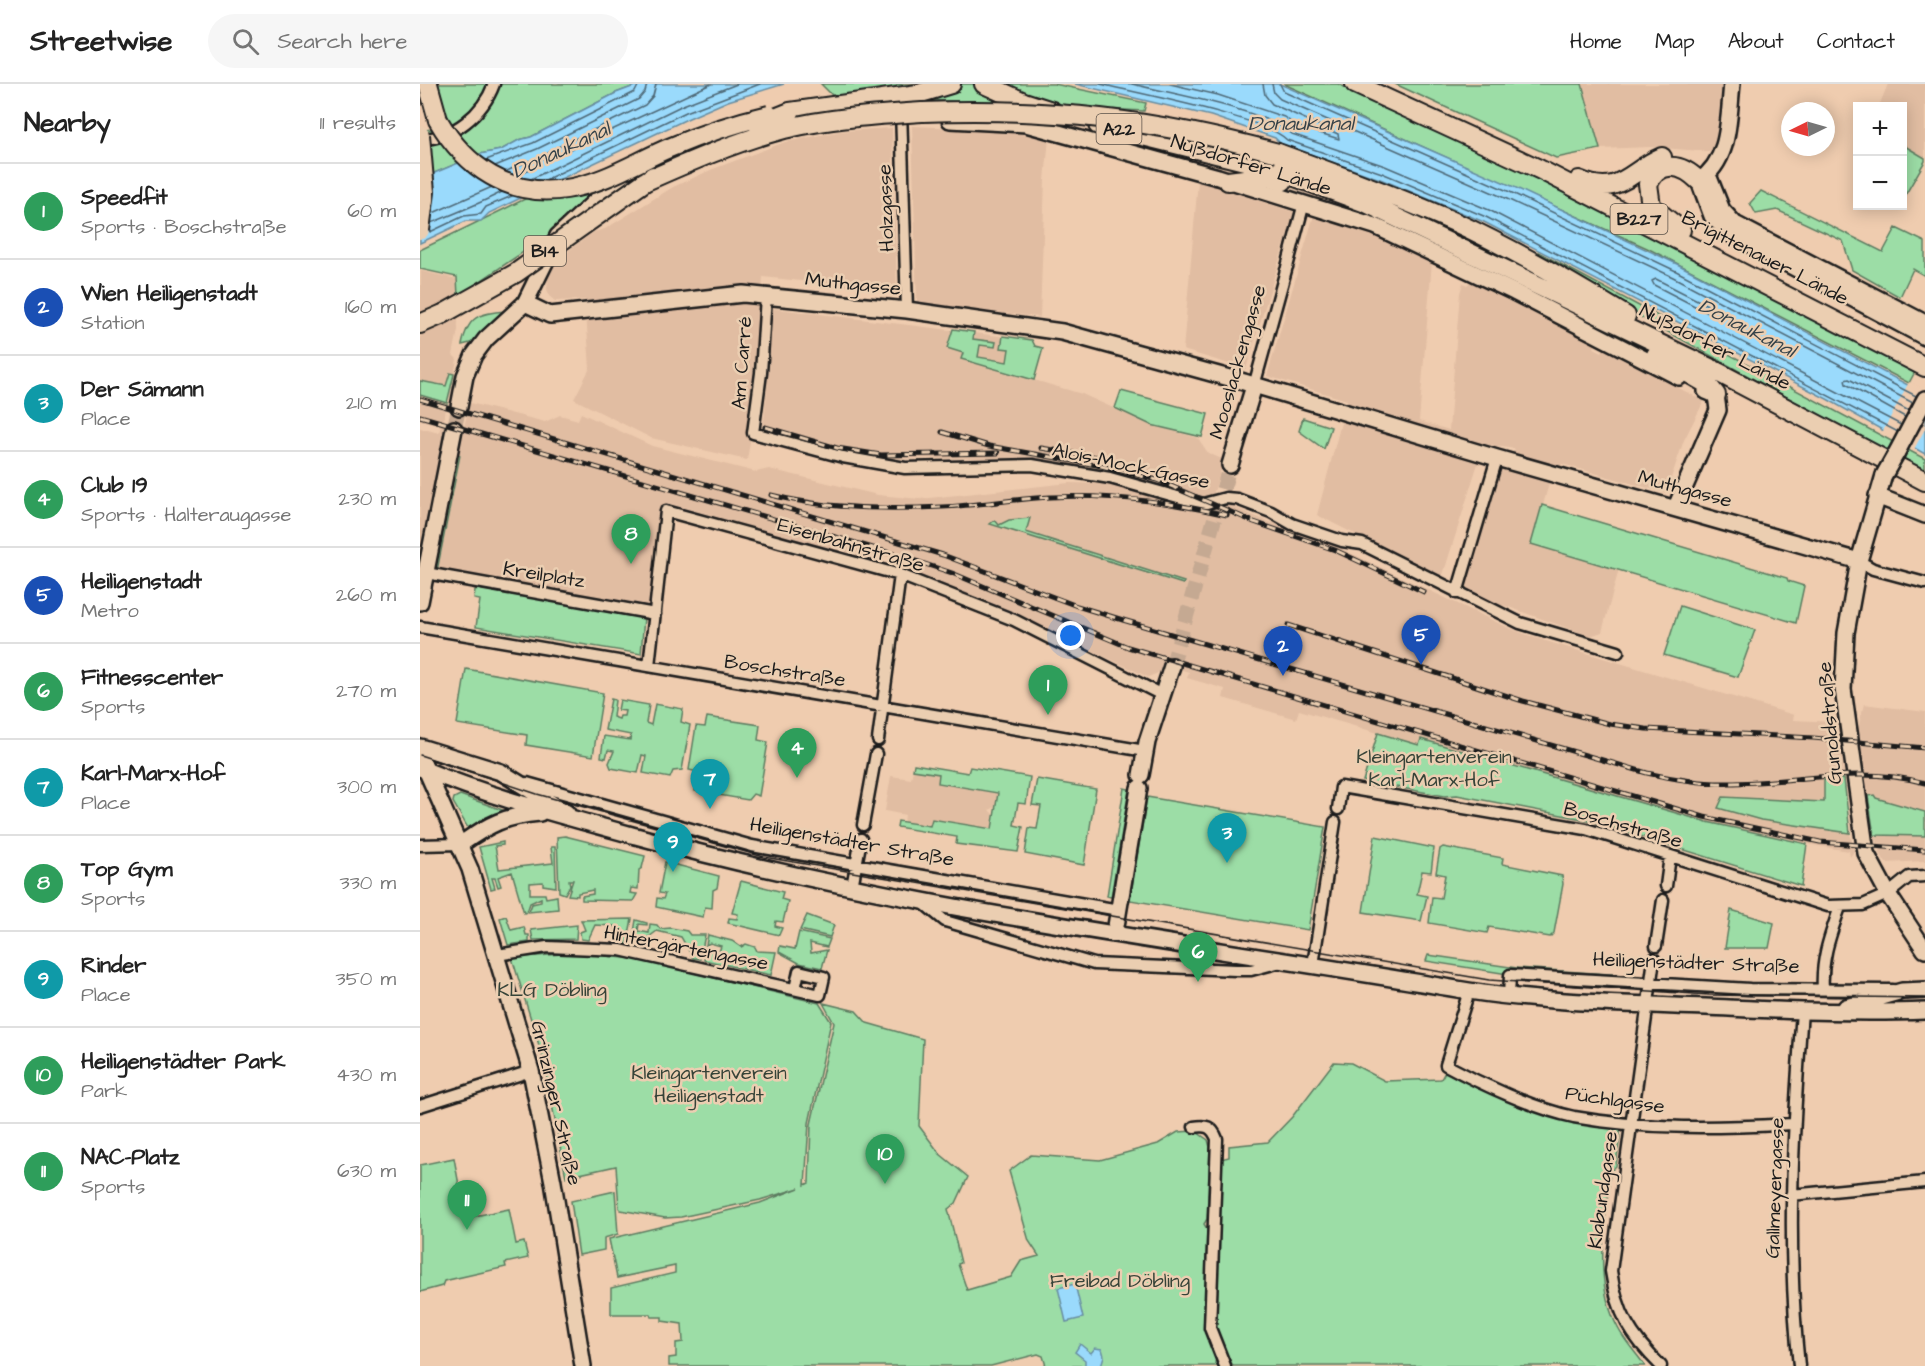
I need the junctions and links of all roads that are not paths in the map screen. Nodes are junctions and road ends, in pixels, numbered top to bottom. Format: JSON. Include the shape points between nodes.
{"nodes":[{"id":1,"x":428,"y":84,"type":"edge"},
{"id":2,"x":494,"y":84,"type":"edge"},
{"id":3,"x":951,"y":84,"type":"edge"},
{"id":4,"x":984,"y":84,"type":"edge"},
{"id":5,"x":1355,"y":84,"type":"edge"},
{"id":6,"x":1732,"y":84,"type":"edge"},
{"id":7,"x":900,"y":106,"type":"junction"},
{"id":8,"x":790,"y":112,"type":"junction"},
{"id":9,"x":420,"y":137,"type":"edge"},
{"id":10,"x":1539,"y":169,"type":"junction"},
{"id":11,"x":1704,"y":178,"type":"junction"},
{"id":12,"x":1228,"y":181,"type":"junction"},
{"id":13,"x":644,"y":182,"type":"junction"},
{"id":14,"x":1304,"y":203,"type":"junction"},
{"id":15,"x":1411,"y":224,"type":"junction"},
{"id":16,"x":420,"y":230,"type":"edge"},
{"id":17,"x":1739,"y":269,"type":"junction"},
{"id":18,"x":1527,"y":280,"type":"junction"},
{"id":19,"x":766,"y":296,"type":"junction"},
{"id":20,"x":525,"y":303,"type":"junction"},
{"id":21,"x":907,"y":310,"type":"junction"},
{"id":22,"x":1925,"y":323,"type":"edge"},
{"id":23,"x":420,"y":324,"type":"edge"},
{"id":24,"x":1925,"y":337,"type":"edge"},
{"id":25,"x":1925,"y":366,"type":"edge"},
{"id":26,"x":1710,"y":368,"type":"junction"},
{"id":27,"x":1254,"y":386,"type":"junction"},
{"id":28,"x":1716,"y":395,"type":"junction"},
{"id":29,"x":1925,"y":399,"type":"edge"},
{"id":30,"x":459,"y":406,"type":"tunnel mouth"},
{"id":31,"x":454,"y":429,"type":"tunnel mouth"},
{"id":32,"x":753,"y":433,"type":"joint"},
{"id":33,"x":1497,"y":458,"type":"junction"},
{"id":34,"x":1230,"y":465,"type":"tunnel mouth"},
{"id":35,"x":1884,"y":473,"type":"junction"},
{"id":36,"x":1925,"y":481,"type":"edge"},
{"id":37,"x":1877,"y":496,"type":"junction"},
{"id":38,"x":1676,"y":507,"type":"junction"},
{"id":39,"x":1925,"y":516,"type":"edge"},
{"id":40,"x":1859,"y":561,"type":"junction"},
{"id":41,"x":426,"y":573,"type":"junction"},
{"id":42,"x":900,"y":575,"type":"junction"},
{"id":43,"x":1925,"y":583,"type":"edge"},
{"id":44,"x":1457,"y":594,"type":"junction"},
{"id":45,"x":420,"y":602,"type":"edge"},
{"id":46,"x":655,"y":614,"type":"junction"},
{"id":47,"x":420,"y":627,"type":"edge"},
{"id":48,"x":1618,"y":652,"type":"dead end"},
{"id":49,"x":649,"y":666,"type":"junction"},
{"id":50,"x":1172,"y":666,"type":"tunnel mouth"},
{"id":51,"x":1162,"y":695,"type":"junction"},
{"id":52,"x":883,"y":706,"type":"junction"},
{"id":53,"x":878,"y":740,"type":"dead end"},
{"id":54,"x":420,"y":747,"type":"edge"},
{"id":55,"x":1145,"y":751,"type":"junction"},
{"id":56,"x":876,"y":754,"type":"dead end"},
{"id":57,"x":420,"y":756,"type":"edge"},
{"id":58,"x":424,"y":769,"type":"edge"},
{"id":59,"x":513,"y":780,"type":"junction"},
{"id":60,"x":1338,"y":809,"type":"dead end"},
{"id":61,"x":547,"y":813,"type":"junction"},
{"id":62,"x":579,"y":820,"type":"junction"},
{"id":63,"x":1335,"y":822,"type":"dead end"},
{"id":64,"x":863,"y":825,"type":"dead end"},
{"id":65,"x":861,"y":839,"type":"dead end"},
{"id":66,"x":460,"y":844,"type":"junction"},
{"id":67,"x":420,"y":845,"type":"edge"},
{"id":68,"x":1670,"y":856,"type":"junction"},
{"id":69,"x":856,"y":865,"type":"junction"},
{"id":70,"x":1925,"y":876,"type":"edge"},
{"id":71,"x":1666,"y":886,"type":"dead end"},
{"id":72,"x":852,"y":887,"type":"junction"},
{"id":73,"x":1888,"y":894,"type":"junction"},
{"id":74,"x":920,"y":900,"type":"junction"},
{"id":75,"x":1664,"y":900,"type":"dead end"},
{"id":76,"x":1840,"y":908,"type":"junction"},
{"id":77,"x":1119,"y":909,"type":"junction"},
{"id":78,"x":1115,"y":932,"type":"junction"},
{"id":79,"x":1656,"y":946,"type":"dead end"},
{"id":80,"x":1925,"y":950,"type":"edge"},
{"id":81,"x":497,"y":955,"type":"junction"},
{"id":82,"x":1654,"y":959,"type":"dead end"},
{"id":83,"x":1284,"y":961,"type":"junction"},
{"id":84,"x":1313,"y":966,"type":"junction"},
{"id":85,"x":1650,"y":984,"type":"junction"},
{"id":86,"x":795,"y":989,"type":"dead end"},
{"id":87,"x":1823,"y":989,"type":"junction"},
{"id":88,"x":1925,"y":990,"type":"edge"},
{"id":89,"x":1469,"y":991,"type":"junction"},
{"id":90,"x":1902,"y":991,"type":"junction"},
{"id":91,"x":1509,"y":997,"type":"junction"},
{"id":92,"x":1647,"y":1005,"type":"junction"},
{"id":93,"x":1802,"y":1011,"type":"junction"},
{"id":94,"x":1826,"y":1011,"type":"junction"},
{"id":95,"x":1925,"y":1011,"type":"edge"},
{"id":96,"x":531,"y":1071,"type":"junction"},
{"id":97,"x":420,"y":1106,"type":"edge"},
{"id":98,"x":1631,"y":1123,"type":"junction"},
{"id":99,"x":1794,"y":1124,"type":"junction"},
{"id":100,"x":1194,"y":1127,"type":"dead end"},
{"id":101,"x":1925,"y":1182,"type":"edge"},
{"id":102,"x":1791,"y":1196,"type":"junction"},
{"id":103,"x":583,"y":1366,"type":"edge"},
{"id":104,"x":1225,"y":1366,"type":"edge"},
{"id":105,"x":1661,"y":1366,"type":"edge"},
{"id":106,"x":1799,"y":1366,"type":"edge"}],
"edges":[{"from":1,"to":8,"type":"highway","bridge":true,"via":[[438,120],[459,151],[486,174],[519,187],[553,190],[600,179],[718,129]]},
{"from":2,"to":9,"type":"street","via":[[488,100],[460,127],[436,138]]},
{"from":3,"to":8,"type":"highway","number":"B14","via":[[918,94]]},
{"from":4,"to":15,"type":"highway","name":"Nußdorfer Lände","number":"A22","via":[[1076,119],[1189,146],[1322,186]]},
{"from":5,"to":10,"type":"highway","name":"Brigittenauer Lände","number":"B227"},
{"from":6,"to":11,"type":"street","via":[[1722,154]]},
{"from":7,"to":12,"type":"street","name":"Nußdorfer Lände","via":[[938,119],[1026,124]]},
{"from":7,"to":20,"type":"street","name":"Nußdorfer Lände","via":[[797,118],[730,137],[604,193],[558,236]]},
{"from":7,"to":21,"type":"street","name":"Holzgasse"},
{"from":8,"to":13,"type":"highway","number":"B14","bridge":true,"via":[[700,148]]},
{"from":9,"to":16,"type":"highway","bridge":true,"via":[[425,192]]},
{"from":10,"to":11,"type":"highway","via":[[1560,171],[1605,187],[1670,156],[1699,164]]},
{"from":10,"to":17,"type":"highway","name":"Brigittenauer Lände","number":"B227"},
{"from":11,"to":17,"type":"highway","via":[[1681,167],[1660,169],[1648,184],[1647,196],[1651,206],[1680,229],[1731,258]]},
{"from":11,"to":22,"type":"street","name":"Brigittenauer Lände","via":[[1735,224]]},
{"from":11,"to":24,"type":"street","name":"Brigittenauer Lände","via":[[1712,216],[1729,233]]},
{"from":12,"to":14,"type":"street","name":"Nußdorfer Lände"},
{"from":12,"to":15,"type":"highway","via":[[1269,176]]},
{"from":13,"to":23,"type":"highway","number":"B14","bridge":true,"via":[[516,273],[474,299]]},
{"from":13,"to":26,"type":"highway","bridge":true,"via":[[752,138],[838,119],[946,111],[1072,114],[1182,129],[1278,153],[1460,224],[1576,286]]},
{"from":14,"to":27,"type":"street","name":"Mooslackengasse"},
{"from":14,"to":28,"type":"street","name":"Nußdorfer Lände","via":[[1375,226]]},
{"from":15,"to":18,"type":"highway","name":"Nußdorfer Lände"},
{"from":17,"to":25,"type":"highway","name":"Brigittenauer Lände","number":"B227"},
{"from":18,"to":26,"type":"highway","name":"Nußdorfer Lände"},
{"from":18,"to":28,"type":"highway","via":[[1707,384]]},
{"from":19,"to":20,"type":"street","name":"Muthgasse","via":[[742,294],[550,315]]},
{"from":19,"to":21,"type":"street","name":"Muthgasse"},
{"from":19,"to":32,"type":"street","name":"Am Carré"},
{"from":20,"to":30,"type":"street","via":[[480,346],[470,363]]},
{"from":21,"to":27,"type":"street","name":"Muthgasse","via":[[1068,334]]},
{"from":26,"to":35,"type":"highway","name":"Nußdorfer Lände"},
{"from":27,"to":33,"type":"street","name":"Muthgasse"},
{"from":27,"to":34,"type":"street","name":"Mooslackengasse"},
{"from":28,"to":38,"type":"street","via":[[1716,417]]},
{"from":29,"to":35,"type":"street","name":"Gunoldstraße","bridge":true},
{"from":31,"to":41,"type":"street"},
{"from":32,"to":44,"type":"street","name":"Alois-Mock-Gasse","via":[[843,457],[904,468],[1032,465],[1110,478],[1203,504],[1238,499],[1292,524],[1362,544]]},
{"from":33,"to":38,"type":"street","name":"Muthgasse"},
{"from":33,"to":44,"type":"street"},
{"from":35,"to":36,"type":"highway","name":"Nußdorfer Lände"},
{"from":35,"to":37,"type":"street","name":"Gunoldstraße"},
{"from":37,"to":39,"type":"street"},
{"from":37,"to":40,"type":"street","name":"Gunoldstraße"},
{"from":38,"to":40,"type":"street","name":"Muthgasse"},
{"from":40,"to":43,"type":"street","name":"Muthgasse","via":[[1873,569]]},
{"from":40,"to":73,"type":"street","name":"Gunoldstraße","via":[[1846,633],[1843,689],[1866,853]]},
{"from":41,"to":45,"type":"street"},
{"from":41,"to":46,"type":"street","name":"Kreilplatz"},
{"from":42,"to":46,"type":"street","name":"Eisenbahnstraße","via":[[666,511]]},
{"from":42,"to":51,"type":"street","name":"Eisenbahnstraße","via":[[1014,620]]},
{"from":42,"to":52,"type":"street"},
{"from":44,"to":48,"type":"street","name":"Alois-Mock-Gasse","via":[[1520,623]]},
{"from":46,"to":49,"type":"street","name":"Eisenbahnstraße"},
{"from":47,"to":49,"type":"street","name":"Boschstraße"},
{"from":49,"to":52,"type":"street","name":"Boschstraße"},
{"from":50,"to":51,"type":"street"},
{"from":51,"to":55,"type":"street"},
{"from":52,"to":53,"type":"street"},
{"from":52,"to":55,"type":"street","name":"Boschstraße"},
{"from":54,"to":59,"type":"street","name":"Heiligenstädter Straße","via":[[501,772]]},
{"from":55,"to":77,"type":"street"},
{"from":56,"to":64,"type":"street"},
{"from":57,"to":58,"type":"street","name":"Grinzinger Straße"},
{"from":58,"to":61,"type":"street","name":"Heiligenstädter Straße"},
{"from":58,"to":66,"type":"street","name":"Grinzinger Straße"},
{"from":59,"to":62,"type":"street","name":"Heiligenstädter Straße"},
{"from":59,"to":69,"type":"street","name":"Heiligenstädter Straße","via":[[753,846]]},
{"from":60,"to":68,"type":"street","name":"Boschstraße","via":[[1341,787],[1586,829]]},
{"from":61,"to":62,"type":"street","name":"Heiligenstädter Straße"},
{"from":61,"to":66,"type":"street","via":[[511,816],[490,823]]},
{"from":62,"to":72,"type":"street","name":"Heiligenstädter Straße","via":[[721,860]]},
{"from":63,"to":84,"type":"street"},
{"from":65,"to":69,"type":"street"},
{"from":66,"to":67,"type":"street"},
{"from":66,"to":81,"type":"street","name":"Grinzinger Straße"},
{"from":68,"to":71,"type":"street"},
{"from":68,"to":76,"type":"street","name":"Boschstraße","via":[[1812,903]]},
{"from":69,"to":72,"type":"street"},
{"from":69,"to":77,"type":"street","name":"Heiligenstädter Straße"},
{"from":70,"to":73,"type":"street","name":"Boschstraße","via":[[1909,877]]},
{"from":72,"to":74,"type":"street","name":"Heiligenstädter Straße"},
{"from":73,"to":76,"type":"street","name":"Boschstraße","via":[[1863,905]]},
{"from":73,"to":80,"type":"street","name":"Gunoldstraße"},
{"from":74,"to":78,"type":"street","name":"Heiligenstädter Straße"},
{"from":74,"to":83,"type":"street","name":"Heiligenstädter Straße","via":[[945,921],[1094,964],[1251,970]]},
{"from":75,"to":79,"type":"street"},
{"from":76,"to":87,"type":"street","via":[[1821,966]]},
{"from":77,"to":78,"type":"street"},
{"from":78,"to":83,"type":"street","name":"Heiligenstädter Straße"},
{"from":81,"to":86,"type":"street","name":"Hintergärtengasse","via":[[547,947],[628,951]]},
{"from":81,"to":96,"type":"street","name":"Grinzinger Straße"},
{"from":82,"to":85,"type":"street","name":"Klabundgasse"},
{"from":83,"to":84,"type":"street","name":"Heiligenstädter Straße"},
{"from":84,"to":89,"type":"street","name":"Heiligenstädter Straße"},
{"from":85,"to":87,"type":"street","name":"Heiligenstädter Straße"},
{"from":85,"to":91,"type":"street","name":"Heiligenstädter Straße","via":[[1510,975]]},
{"from":85,"to":92,"type":"street","name":"Klabundgasse"},
{"from":87,"to":90,"type":"street","name":"Heiligenstädter Straße"},
{"from":88,"to":90,"type":"street","name":"Heiligenstädter Straße"},
{"from":89,"to":91,"type":"street","name":"Heiligenstädter Straße"},
{"from":89,"to":98,"type":"street","name":"Püchlgasse","via":[[1446,1065],[1572,1117]]},
{"from":90,"to":94,"type":"street","name":"Heiligenstädter Straße"},
{"from":91,"to":92,"type":"street","name":"Heiligenstädter Straße"},
{"from":92,"to":93,"type":"street","name":"Heiligenstädter Straße"},
{"from":92,"to":98,"type":"street","name":"Klabundgasse"},
{"from":93,"to":94,"type":"street","name":"Heiligenstädter Straße"},
{"from":93,"to":99,"type":"street","name":"Gallmeyergasse"},
{"from":94,"to":95,"type":"street","name":"Heiligenstädter Straße"},
{"from":96,"to":97,"type":"street"},
{"from":96,"to":103,"type":"street","name":"Grinzinger Straße"},
{"from":98,"to":99,"type":"street","name":"Püchlgasse","via":[[1678,1127]]},
{"from":98,"to":105,"type":"street","name":"Klabundgasse","via":[[1611,1271],[1615,1298],[1626,1326]]},
{"from":99,"to":102,"type":"street","name":"Gallmeyergasse"},
{"from":100,"to":104,"type":"street","via":[[1206,1125],[1216,1139],[1210,1328]]},
{"from":101,"to":102,"type":"street"},
{"from":102,"to":106,"type":"street","name":"Gallmeyergasse","via":[[1792,1301]]}]}
